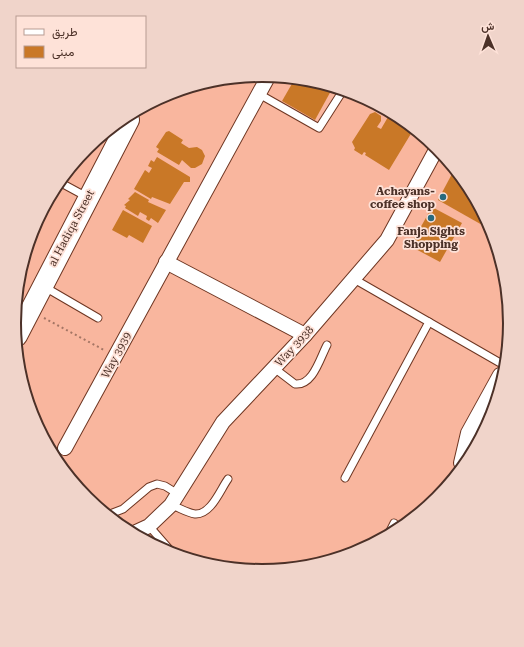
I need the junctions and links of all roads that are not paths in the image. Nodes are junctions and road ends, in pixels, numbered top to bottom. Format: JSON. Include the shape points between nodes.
{"nodes":[{"id":1,"x":265,"y":82,"type":"edge"},
{"id":2,"x":259,"y":94,"type":"junction"},
{"id":3,"x":340,"y":95,"type":"edge"},
{"id":4,"x":127,"y":124,"type":"edge"},
{"id":5,"x":433,"y":155,"type":"edge"},
{"id":6,"x":65,"y":185,"type":"edge"},
{"id":7,"x":87,"y":197,"type":"junction"},
{"id":8,"x":166,"y":262,"type":"junction"},
{"id":9,"x":354,"y":278,"type":"junction"},
{"id":10,"x":42,"y":285,"type":"junction"},
{"id":11,"x":98,"y":318,"type":"dead end"},
{"id":12,"x":429,"y":322,"type":"junction"},
{"id":13,"x":21,"y":327,"type":"edge"},
{"id":14,"x":304,"y":335,"type":"junction"},
{"id":15,"x":327,"y":345,"type":"dead end"},
{"id":16,"x":500,"y":363,"type":"edge"},
{"id":17,"x":274,"y":368,"type":"junction"},
{"id":18,"x":495,"y":387,"type":"edge"},
{"id":19,"x":473,"y":436,"type":"edge"},
{"id":20,"x":66,"y":448,"type":"dead end"},
{"id":21,"x":467,"y":450,"type":"edge"},
{"id":22,"x":346,"y":478,"type":"dead end"},
{"id":23,"x":228,"y":479,"type":"dead end"},
{"id":24,"x":174,"y":499,"type":"junction"},
{"id":25,"x":113,"y":513,"type":"edge"},
{"id":26,"x":394,"y":523,"type":"dead end"},
{"id":27,"x":392,"y":526,"type":"edge"},
{"id":28,"x":142,"y":529,"type":"edge"},
{"id":29,"x":159,"y":541,"type":"edge"}],
"edges":[{"from":1,"to":2,"type":"street","name":"Way 3939"},
{"from":2,"to":3,"type":"lane","via":[[319,128]]},
{"from":2,"to":8,"type":"street","name":"Way 3939"},
{"from":4,"to":7,"type":"street","name":"al Hadiqa Street"},
{"from":5,"to":9,"type":"street","name":"Way 3938","via":[[387,240]]},
{"from":6,"to":7,"type":"lane"},
{"from":7,"to":10,"type":"street","name":"al Hadiqa Street"},
{"from":8,"to":14,"type":"street"},
{"from":8,"to":20,"type":"street","name":"Way 3939"},
{"from":9,"to":12,"type":"lane"},
{"from":9,"to":14,"type":"street","name":"Way 3938"},
{"from":10,"to":11,"type":"lane"},
{"from":10,"to":13,"type":"street","name":"al Hadiqa Street"},
{"from":12,"to":16,"type":"lane"},
{"from":12,"to":22,"type":"lane"},
{"from":14,"to":17,"type":"street","name":"Way 3938"},
{"from":15,"to":17,"type":"lane","via":[[305,383],[295,384]]},
{"from":17,"to":24,"type":"street","name":"Way 3938","via":[[223,422]]},
{"from":18,"to":19,"type":"street"},
{"from":19,"to":21,"type":"street"},
{"from":23,"to":24,"type":"lane","via":[[204,512],[195,514]]},
{"from":24,"to":25,"type":"lane","via":[[165,486],[157,484],[149,487],[123,509]]},
{"from":24,"to":28,"type":"street","name":"Way 3938"},
{"from":26,"to":27,"type":"lane"},
{"from":28,"to":29,"type":"lane"}]}
